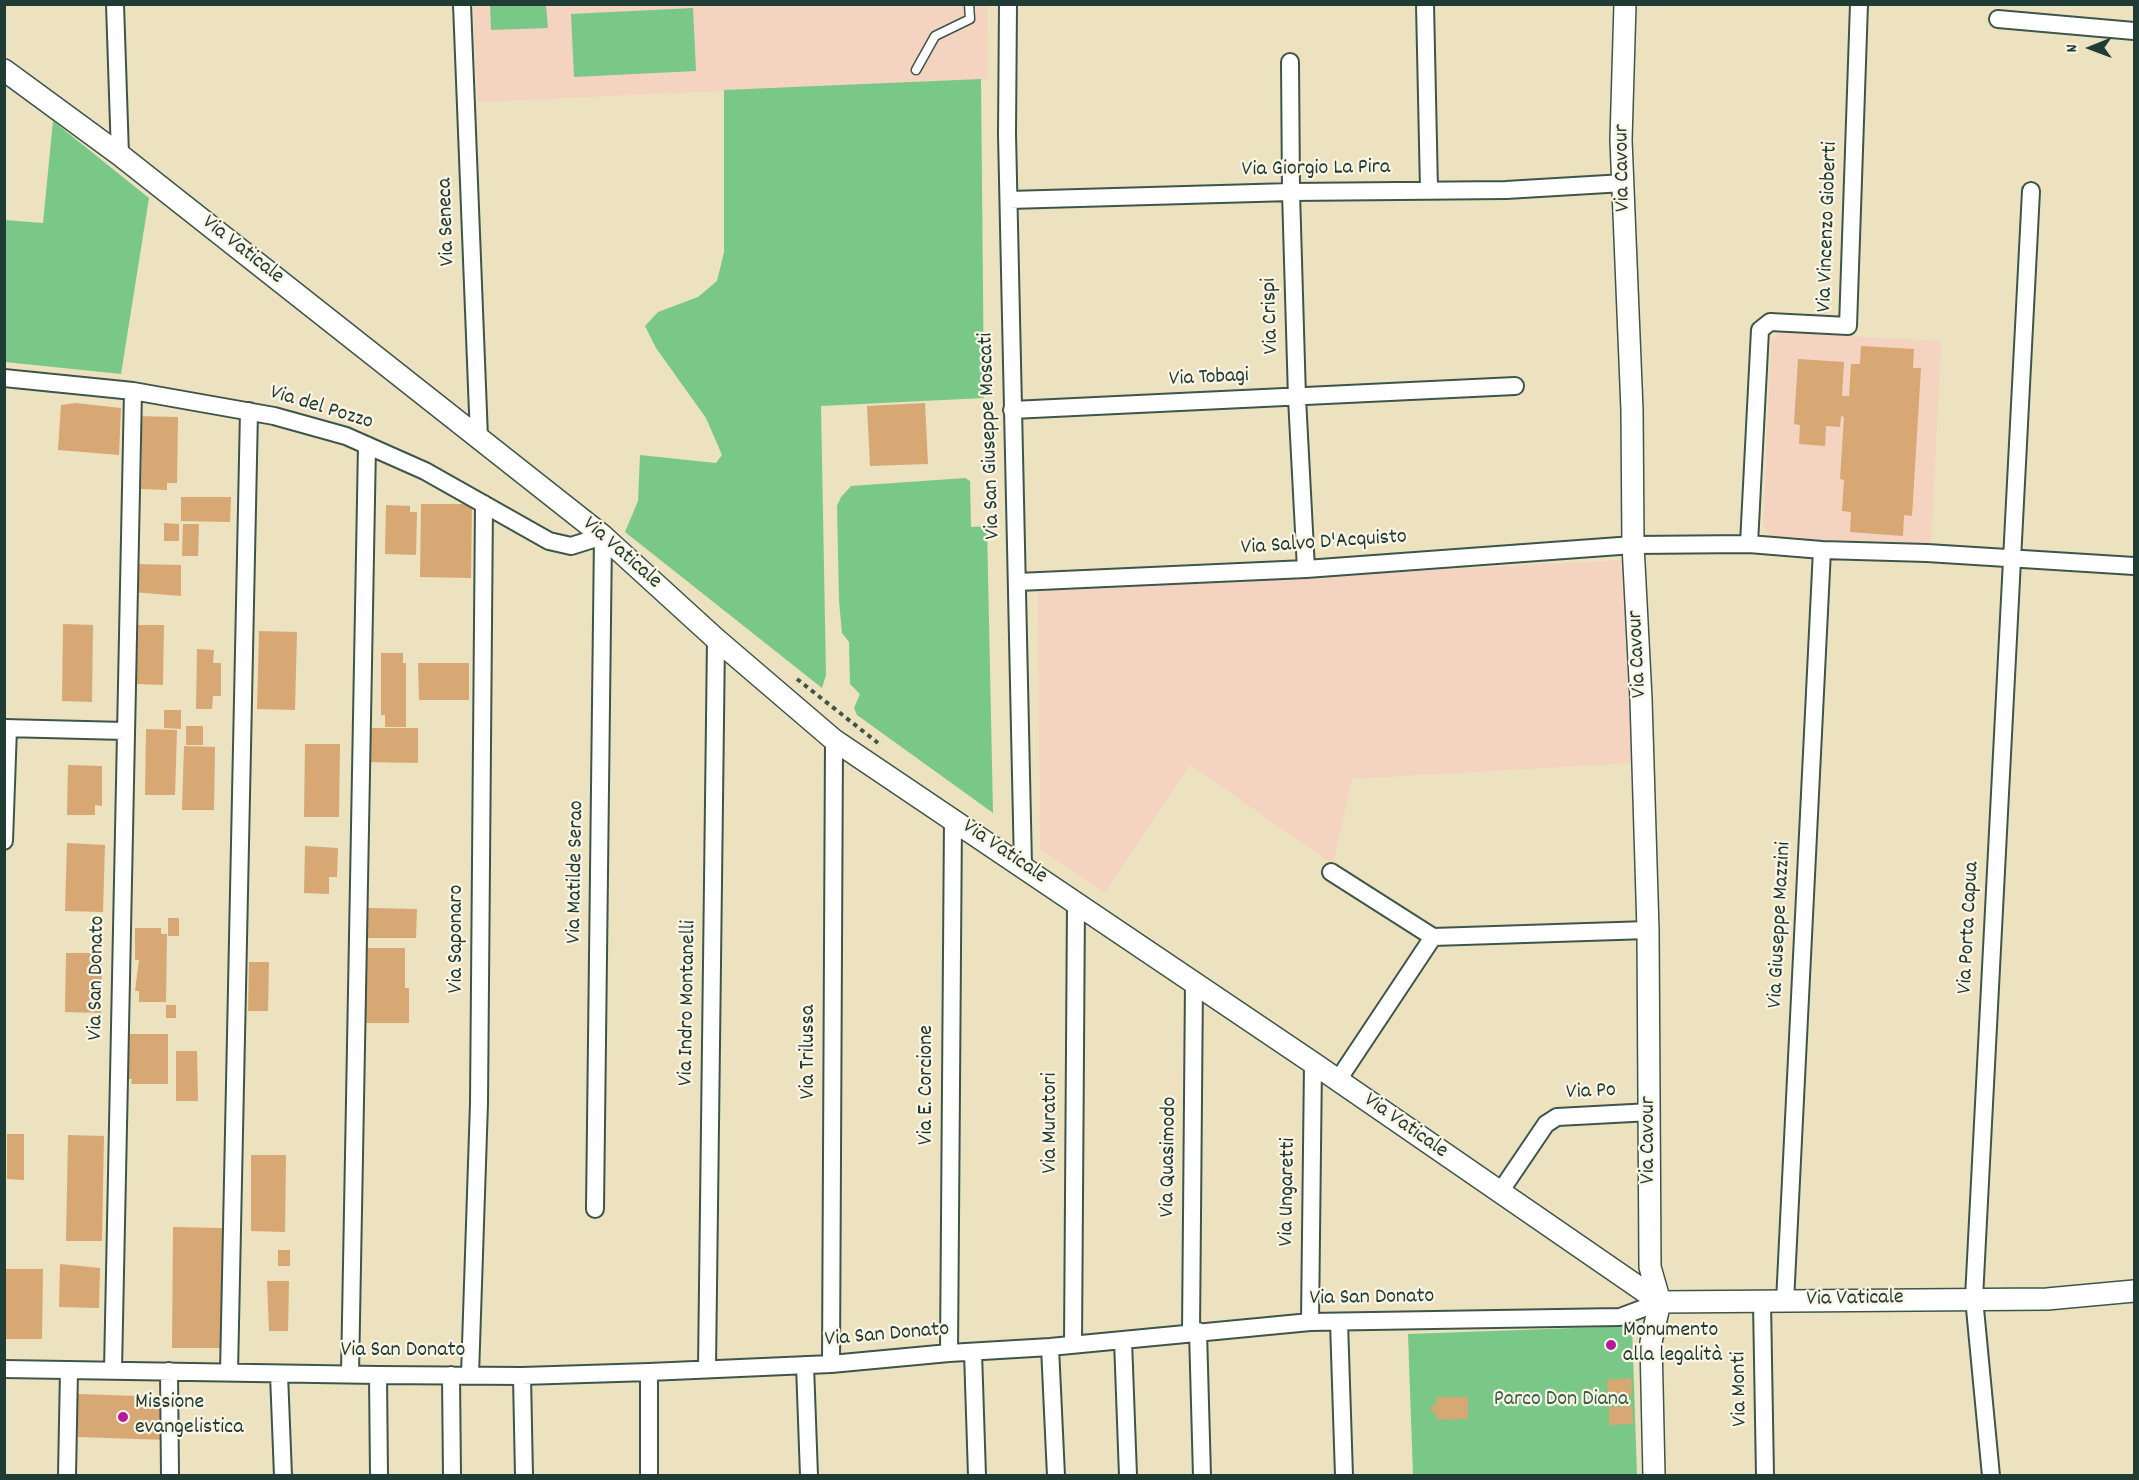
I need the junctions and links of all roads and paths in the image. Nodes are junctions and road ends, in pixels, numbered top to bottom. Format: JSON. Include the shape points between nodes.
{"nodes":[{"id":1,"x":115,"y":4,"type":"edge"},
{"id":2,"x":462,"y":4,"type":"edge"},
{"id":3,"x":969,"y":4,"type":"edge"},
{"id":4,"x":1008,"y":4,"type":"edge"},
{"id":5,"x":1425,"y":4,"type":"edge"},
{"id":6,"x":1625,"y":4,"type":"edge"},
{"id":7,"x":1859,"y":4,"type":"edge"},
{"id":8,"x":1998,"y":19,"type":"dead end"},
{"id":9,"x":2134,"y":31,"type":"edge"},
{"id":10,"x":1290,"y":62,"type":"dead end"},
{"id":11,"x":4,"y":70,"type":"edge"},
{"id":12,"x":916,"y":70,"type":"dead end"},
{"id":13,"x":120,"y":155,"type":"junction"},
{"id":14,"x":1624,"y":183,"type":"junction"},
{"id":15,"x":1429,"y":190,"type":"junction"},
{"id":16,"x":2031,"y":191,"type":"dead end"},
{"id":17,"x":1291,"y":192,"type":"junction"},
{"id":18,"x":1009,"y":200,"type":"junction"},
{"id":19,"x":4,"y":378,"type":"edge"},
{"id":20,"x":1515,"y":386,"type":"dead end"},
{"id":21,"x":133,"y":391,"type":"junction"},
{"id":22,"x":1296,"y":398,"type":"junction"},
{"id":23,"x":1012,"y":410,"type":"junction"},
{"id":24,"x":249,"y":411,"type":"junction"},
{"id":25,"x":479,"y":438,"type":"junction"},
{"id":26,"x":367,"y":445,"type":"junction"},
{"id":27,"x":484,"y":504,"type":"junction"},
{"id":28,"x":603,"y":536,"type":"junction"},
{"id":29,"x":1749,"y":544,"type":"junction"},
{"id":30,"x":1633,"y":545,"type":"junction"},
{"id":31,"x":1822,"y":550,"type":"junction"},
{"id":32,"x":2010,"y":560,"type":"junction"},
{"id":33,"x":2134,"y":566,"type":"edge"},
{"id":34,"x":1306,"y":569,"type":"junction"},
{"id":35,"x":1018,"y":582,"type":"junction"},
{"id":36,"x":716,"y":639,"type":"junction"},
{"id":37,"x":6,"y":728,"type":"edge"},
{"id":38,"x":125,"y":731,"type":"junction"},
{"id":39,"x":834,"y":740,"type":"junction"},
{"id":40,"x":953,"y":818,"type":"junction"},
{"id":41,"x":4,"y":841,"type":"edge"},
{"id":42,"x":1023,"y":866,"type":"junction"},
{"id":43,"x":1331,"y":872,"type":"dead end"},
{"id":44,"x":1076,"y":902,"type":"junction"},
{"id":45,"x":1648,"y":930,"type":"junction"},
{"id":46,"x":1433,"y":937,"type":"junction"},
{"id":47,"x":1194,"y":982,"type":"junction"},
{"id":48,"x":1313,"y":1063,"type":"junction"},
{"id":49,"x":1338,"y":1080,"type":"junction"},
{"id":50,"x":1651,"y":1112,"type":"junction"},
{"id":51,"x":1500,"y":1192,"type":"junction"},
{"id":52,"x":595,"y":1209,"type":"dead end"},
{"id":53,"x":2134,"y":1295,"type":"edge"},
{"id":54,"x":1974,"y":1298,"type":"junction"},
{"id":55,"x":1660,"y":1302,"type":"junction"},
{"id":56,"x":1762,"y":1302,"type":"junction"},
{"id":57,"x":1785,"y":1302,"type":"junction"},
{"id":58,"x":1310,"y":1322,"type":"junction"},
{"id":59,"x":1339,"y":1322,"type":"junction"},
{"id":60,"x":1194,"y":1331,"type":"junction"},
{"id":61,"x":1123,"y":1340,"type":"junction"},
{"id":62,"x":1073,"y":1344,"type":"junction"},
{"id":63,"x":1050,"y":1347,"type":"junction"},
{"id":64,"x":973,"y":1352,"type":"junction"},
{"id":65,"x":949,"y":1353,"type":"junction"},
{"id":66,"x":831,"y":1364,"type":"junction"},
{"id":67,"x":805,"y":1365,"type":"junction"},
{"id":68,"x":707,"y":1368,"type":"junction"},
{"id":69,"x":4,"y":1369,"type":"edge"},
{"id":70,"x":69,"y":1370,"type":"junction"},
{"id":71,"x":113,"y":1370,"type":"junction"},
{"id":72,"x":169,"y":1371,"type":"junction"},
{"id":73,"x":229,"y":1372,"type":"junction"},
{"id":74,"x":648,"y":1372,"type":"junction"},
{"id":75,"x":279,"y":1374,"type":"junction"},
{"id":76,"x":350,"y":1374,"type":"junction"},
{"id":77,"x":378,"y":1375,"type":"junction"},
{"id":78,"x":450,"y":1375,"type":"junction"},
{"id":79,"x":470,"y":1375,"type":"junction"},
{"id":80,"x":522,"y":1376,"type":"junction"},
{"id":81,"x":67,"y":1476,"type":"edge"},
{"id":82,"x":170,"y":1476,"type":"edge"},
{"id":83,"x":283,"y":1476,"type":"edge"},
{"id":84,"x":379,"y":1476,"type":"edge"},
{"id":85,"x":452,"y":1476,"type":"edge"},
{"id":86,"x":524,"y":1476,"type":"edge"},
{"id":87,"x":649,"y":1476,"type":"edge"},
{"id":88,"x":809,"y":1476,"type":"edge"},
{"id":89,"x":977,"y":1476,"type":"edge"},
{"id":90,"x":1056,"y":1476,"type":"edge"},
{"id":91,"x":1128,"y":1476,"type":"edge"},
{"id":92,"x":1202,"y":1476,"type":"edge"},
{"id":93,"x":1344,"y":1476,"type":"edge"},
{"id":94,"x":1654,"y":1476,"type":"edge"},
{"id":95,"x":1765,"y":1476,"type":"edge"},
{"id":96,"x":1991,"y":1476,"type":"edge"}],
"edges":[{"from":1,"to":13,"type":"street"},
{"from":2,"to":25,"type":"street","name":"Via Seneca"},
{"from":3,"to":12,"type":"lane","via":[[970,20],[935,36]]},
{"from":4,"to":18,"type":"street","name":"Via San Giuseppe Moscati"},
{"from":5,"to":15,"type":"street"},
{"from":6,"to":14,"type":"street","name":"Via Cavour","via":[[1621,140]]},
{"from":7,"to":29,"type":"street","name":"Via Vincenzo Gioberti","via":[[1848,326],[1770,322],[1760,330]]},
{"from":8,"to":9,"type":"street"},
{"from":10,"to":17,"type":"street","name":"Via Crispi"},
{"from":11,"to":13,"type":"street","name":"Via Vaticale"},
{"from":13,"to":25,"type":"street","name":"Via Vaticale"},
{"from":14,"to":15,"type":"street","name":"Via Giorgio La Pira"},
{"from":14,"to":30,"type":"street","name":"Via Cavour"},
{"from":15,"to":17,"type":"street","name":"Via Giorgio La Pira"},
{"from":16,"to":32,"type":"street","name":"Via Porta Capua"},
{"from":17,"to":18,"type":"street","name":"Via Giorgio La Pira"},
{"from":17,"to":22,"type":"street","name":"Via Crispi"},
{"from":18,"to":23,"type":"street","name":"Via San Giuseppe Moscati"},
{"from":19,"to":21,"type":"street","name":"Via del Pozzo"},
{"from":20,"to":22,"type":"street","name":"Via Tobagi"},
{"from":21,"to":24,"type":"street","name":"Via del Pozzo"},
{"from":21,"to":38,"type":"street","name":"Via San Donato"},
{"from":22,"to":23,"type":"street","name":"Via Tobagi"},
{"from":22,"to":34,"type":"street","name":"Via Crispi"},
{"from":23,"to":35,"type":"street","name":"Via San Giuseppe Moscati"},
{"from":24,"to":26,"type":"street","name":"Via del Pozzo","via":[[316,427]]},
{"from":24,"to":73,"type":"street"},
{"from":25,"to":28,"type":"street","name":"Via Vaticale"},
{"from":26,"to":27,"type":"street","name":"Via del Pozzo"},
{"from":26,"to":76,"type":"street"},
{"from":27,"to":28,"type":"street","name":"Via del Pozzo","via":[[549,541],[571,546]]},
{"from":27,"to":79,"type":"street","name":"Via Saponaro","via":[[479,1103]]},
{"from":28,"to":36,"type":"street","name":"Via Vaticale"},
{"from":28,"to":52,"type":"street","name":"Via Matilde Serao"},
{"from":29,"to":30,"type":"street","name":"Via Salvo D'Acquisto"},
{"from":29,"to":31,"type":"street","name":"Via Salvo D'Acquisto"},
{"from":30,"to":34,"type":"street","name":"Via Salvo D'Acquisto"},
{"from":30,"to":45,"type":"street","name":"Via Cavour"},
{"from":31,"to":32,"type":"street","name":"Via Salvo D'Acquisto"},
{"from":31,"to":57,"type":"street","name":"Via Giuseppe Mazzini"},
{"from":32,"to":33,"type":"street","name":"Via Salvo D'Acquisto"},
{"from":32,"to":54,"type":"street","name":"Via Porta Capua"},
{"from":34,"to":35,"type":"street","name":"Via Salvo D'Acquisto"},
{"from":35,"to":42,"type":"street","name":"Via San Giuseppe Moscati"},
{"from":36,"to":39,"type":"street","name":"Via Vaticale"},
{"from":36,"to":68,"type":"street","name":"Via Indro Montanelli"},
{"from":37,"to":38,"type":"street"},
{"from":37,"to":41,"type":"street"},
{"from":38,"to":71,"type":"street","name":"Via San Donato"},
{"from":39,"to":40,"type":"street","name":"Via Vaticale"},
{"from":39,"to":66,"type":"street","name":"Via Trilussa"},
{"from":40,"to":42,"type":"street","name":"Via Vaticale"},
{"from":40,"to":65,"type":"street","name":"Via E. Corcione"},
{"from":42,"to":44,"type":"street","name":"Via Vaticale"},
{"from":43,"to":46,"type":"street"},
{"from":44,"to":47,"type":"street","name":"Via Vaticale"},
{"from":44,"to":62,"type":"street","name":"Via Muratori"},
{"from":45,"to":46,"type":"street"},
{"from":45,"to":50,"type":"street","name":"Via Cavour"},
{"from":46,"to":49,"type":"street"},
{"from":47,"to":48,"type":"street","name":"Via Vaticale"},
{"from":47,"to":60,"type":"street","name":"Via Quasimodo"},
{"from":48,"to":49,"type":"street","name":"Via Vaticale"},
{"from":48,"to":58,"type":"street","name":"Via Ungaretti"},
{"from":49,"to":51,"type":"street","name":"Via Vaticale"},
{"from":50,"to":51,"type":"street","name":"Via Po","via":[[1557,1117],[1546,1124]]},
{"from":50,"to":55,"type":"street","name":"Via Cavour","via":[[1650,1267]]},
{"from":51,"to":55,"type":"street","name":"Via Vaticale"},
{"from":53,"to":54,"type":"street","name":"Via Vaticale"},
{"from":54,"to":57,"type":"street","name":"Via Vaticale"},
{"from":54,"to":96,"type":"street","name":"Via Porta Capua"},
{"from":55,"to":56,"type":"street","name":"Via Vaticale"},
{"from":55,"to":59,"type":"street","name":"Via San Donato","via":[[1620,1317]]},
{"from":55,"to":94,"type":"street","via":[[1651,1342]]},
{"from":56,"to":57,"type":"street","name":"Via Vaticale"},
{"from":56,"to":95,"type":"street","name":"Via Monti"},
{"from":58,"to":59,"type":"street","name":"Via San Donato"},
{"from":58,"to":60,"type":"street","name":"Via San Donato"},
{"from":59,"to":93,"type":"street"},
{"from":60,"to":61,"type":"street","name":"Via San Donato"},
{"from":60,"to":92,"type":"street","name":"Via Quasimodo"},
{"from":61,"to":62,"type":"street","name":"Via San Donato"},
{"from":61,"to":91,"type":"street"},
{"from":62,"to":63,"type":"street","name":"Via San Donato"},
{"from":63,"to":64,"type":"street","name":"Via San Donato"},
{"from":63,"to":90,"type":"street"},
{"from":64,"to":65,"type":"street","name":"Via San Donato"},
{"from":64,"to":89,"type":"street"},
{"from":65,"to":66,"type":"street","name":"Via San Donato"},
{"from":66,"to":67,"type":"street","name":"Via San Donato"},
{"from":67,"to":68,"type":"street","name":"Via San Donato"},
{"from":67,"to":88,"type":"street"},
{"from":68,"to":74,"type":"street","name":"Via San Donato"},
{"from":69,"to":70,"type":"street","name":"Via San Donato"},
{"from":70,"to":71,"type":"street","name":"Via San Donato"},
{"from":70,"to":81,"type":"street"},
{"from":71,"to":72,"type":"street","name":"Via San Donato"},
{"from":72,"to":73,"type":"street","name":"Via San Donato"},
{"from":72,"to":82,"type":"street"},
{"from":73,"to":75,"type":"street","name":"Via San Donato"},
{"from":74,"to":80,"type":"street","name":"Via San Donato"},
{"from":74,"to":87,"type":"street"},
{"from":75,"to":76,"type":"street","name":"Via San Donato"},
{"from":75,"to":83,"type":"street"},
{"from":76,"to":77,"type":"street","name":"Via San Donato"},
{"from":77,"to":78,"type":"street","name":"Via San Donato"},
{"from":77,"to":84,"type":"street"},
{"from":78,"to":79,"type":"street","name":"Via San Donato"},
{"from":78,"to":85,"type":"street"},
{"from":79,"to":80,"type":"street","name":"Via San Donato"},
{"from":80,"to":86,"type":"street"}]}
